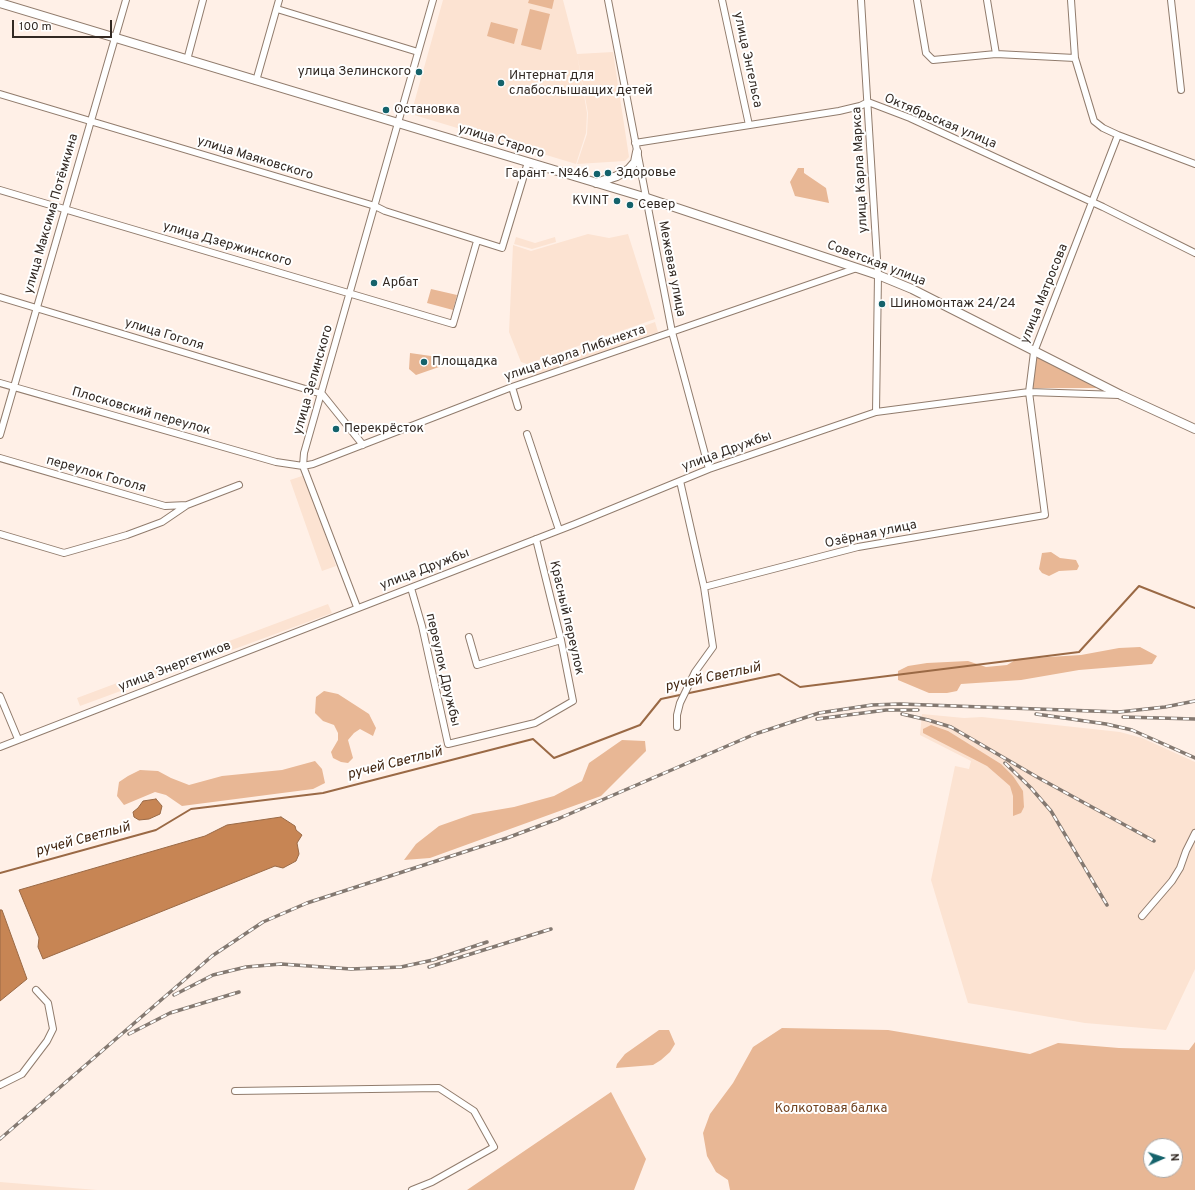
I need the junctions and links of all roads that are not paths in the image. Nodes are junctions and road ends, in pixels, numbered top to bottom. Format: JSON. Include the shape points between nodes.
{"nodes":[{"id":1,"x":126,"y":0,"type":"edge"},
{"id":2,"x":203,"y":0,"type":"edge"},
{"id":3,"x":279,"y":0,"type":"edge"},
{"id":4,"x":433,"y":0,"type":"edge"},
{"id":5,"x":608,"y":0,"type":"edge"},
{"id":6,"x":722,"y":0,"type":"edge"},
{"id":7,"x":861,"y":0,"type":"edge"},
{"id":8,"x":917,"y":0,"type":"edge"},
{"id":9,"x":987,"y":0,"type":"edge"},
{"id":10,"x":1071,"y":0,"type":"edge"},
{"id":11,"x":1171,"y":0,"type":"edge"},
{"id":12,"x":0,"y":3,"type":"edge"},
{"id":13,"x":277,"y":9,"type":"junction"},
{"id":14,"x":115,"y":38,"type":"junction"},
{"id":15,"x":418,"y":52,"type":"junction"},
{"id":16,"x":996,"y":54,"type":"junction"},
{"id":17,"x":1075,"y":58,"type":"junction"},
{"id":18,"x":186,"y":60,"type":"junction"},
{"id":19,"x":256,"y":81,"type":"junction"},
{"id":20,"x":1181,"y":90,"type":"dead end"},
{"id":21,"x":0,"y":94,"type":"edge"},
{"id":22,"x":868,"y":102,"type":"junction"},
{"id":23,"x":91,"y":122,"type":"junction"},
{"id":24,"x":398,"y":123,"type":"junction"},
{"id":25,"x":749,"y":125,"type":"junction"},
{"id":26,"x":1118,"y":135,"type":"junction"},
{"id":27,"x":635,"y":142,"type":"junction"},
{"id":28,"x":637,"y":152,"type":"junction"},
{"id":29,"x":528,"y":162,"type":"junction"},
{"id":30,"x":1195,"y":164,"type":"edge"},
{"id":31,"x":596,"y":183,"type":"junction"},
{"id":32,"x":0,"y":190,"type":"edge"},
{"id":33,"x":647,"y":198,"type":"junction"},
{"id":34,"x":1094,"y":203,"type":"junction"},
{"id":35,"x":375,"y":206,"type":"junction"},
{"id":36,"x":65,"y":209,"type":"junction"},
{"id":37,"x":477,"y":241,"type":"junction"},
{"id":38,"x":1195,"y":253,"type":"edge"},
{"id":39,"x":857,"y":268,"type":"junction"},
{"id":40,"x":878,"y":275,"type":"junction"},
{"id":41,"x":350,"y":293,"type":"junction"},
{"id":42,"x":0,"y":297,"type":"edge"},
{"id":43,"x":36,"y":308,"type":"junction"},
{"id":44,"x":672,"y":332,"type":"junction"},
{"id":45,"x":1034,"y":352,"type":"junction"},
{"id":46,"x":0,"y":383,"type":"edge"},
{"id":47,"x":14,"y":387,"type":"junction"},
{"id":48,"x":512,"y":388,"type":"junction"},
{"id":49,"x":1029,"y":392,"type":"junction"},
{"id":50,"x":322,"y":394,"type":"junction"},
{"id":51,"x":1121,"y":395,"type":"junction"},
{"id":52,"x":518,"y":407,"type":"dead end"},
{"id":53,"x":876,"y":412,"type":"junction"},
{"id":54,"x":1195,"y":429,"type":"edge"},
{"id":55,"x":527,"y":434,"type":"dead end"},
{"id":56,"x":0,"y":435,"type":"edge"},
{"id":57,"x":363,"y":445,"type":"junction"},
{"id":58,"x":0,"y":458,"type":"edge"},
{"id":59,"x":303,"y":466,"type":"junction"},
{"id":60,"x":709,"y":469,"type":"junction"},
{"id":61,"x":680,"y":481,"type":"junction"},
{"id":62,"x":239,"y":485,"type":"dead end"},
{"id":63,"x":187,"y":505,"type":"junction"},
{"id":64,"x":1045,"y":515,"type":"joint"},
{"id":65,"x":559,"y":530,"type":"junction"},
{"id":66,"x":0,"y":534,"type":"edge"},
{"id":67,"x":536,"y":539,"type":"junction"},
{"id":68,"x":704,"y":587,"type":"junction"},
{"id":69,"x":411,"y":588,"type":"junction"},
{"id":70,"x":357,"y":607,"type":"junction"},
{"id":71,"x":468,"y":637,"type":"dead end"},
{"id":72,"x":561,"y":640,"type":"junction"},
{"id":73,"x":0,"y":696,"type":"edge"},
{"id":74,"x":573,"y":701,"type":"joint"},
{"id":75,"x":677,"y":727,"type":"dead end"},
{"id":76,"x":18,"y":739,"type":"junction"},
{"id":77,"x":0,"y":747,"type":"edge"},
{"id":78,"x":1195,"y":833,"type":"edge"},
{"id":79,"x":1142,"y":916,"type":"dead end"},
{"id":80,"x":36,"y":990,"type":"dead end"},
{"id":81,"x":0,"y":1085,"type":"edge"},
{"id":82,"x":235,"y":1091,"type":"dead end"},
{"id":83,"x":412,"y":1190,"type":"edge"}],
"edges":[{"from":1,"to":14,"type":"street","name":"улица Максима Потёмкина"},
{"from":2,"to":18,"type":"street"},
{"from":3,"to":13,"type":"street"},
{"from":4,"to":15,"type":"street","name":"улица Зелинского"},
{"from":5,"to":27,"type":"street","name":"Межевая улица"},
{"from":6,"to":25,"type":"street","name":"улица Энгельса"},
{"from":7,"to":22,"type":"street","name":"улица Карла Маркса"},
{"from":8,"to":16,"type":"street","via":[[926,52],[933,60]]},
{"from":9,"to":16,"type":"street"},
{"from":10,"to":17,"type":"street"},
{"from":11,"to":20,"type":"street"},
{"from":12,"to":14,"type":"street","name":"улица Старого"},
{"from":13,"to":15,"type":"street"},
{"from":13,"to":19,"type":"street"},
{"from":14,"to":18,"type":"street","name":"улица Старого"},
{"from":14,"to":23,"type":"street","name":"улица Максима Потёмкина"},
{"from":15,"to":24,"type":"street","name":"улица Зелинского"},
{"from":16,"to":17,"type":"street"},
{"from":17,"to":26,"type":"street","via":[[1094,121]]},
{"from":18,"to":19,"type":"street","name":"улица Старого"},
{"from":19,"to":24,"type":"street","name":"улица Старого"},
{"from":21,"to":23,"type":"street","name":"улица Маяковского"},
{"from":22,"to":25,"type":"street","name":"Октябрьская улица","via":[[860,106]]},
{"from":22,"to":34,"type":"street","name":"Октябрьская улица","via":[[910,118]]},
{"from":22,"to":40,"type":"street","name":"улица Карла Маркса"},
{"from":23,"to":35,"type":"street","name":"улица Маяковского"},
{"from":23,"to":36,"type":"street","name":"улица Максима Потёмкина"},
{"from":24,"to":29,"type":"street","name":"улица Старого"},
{"from":24,"to":35,"type":"street","name":"улица Зелинского"},
{"from":25,"to":27,"type":"street","name":"Октябрьская улица"},
{"from":26,"to":30,"type":"street"},
{"from":26,"to":34,"type":"street","name":"улица Матросова"},
{"from":27,"to":28,"type":"street","name":"Межевая улица"},
{"from":28,"to":31,"type":"street","via":[[635,162],[629,169]]},
{"from":28,"to":33,"type":"street","name":"Межевая улица"},
{"from":29,"to":31,"type":"street","name":"улица Старого"},
{"from":29,"to":37,"type":"street","name":"улица Маяковского","via":[[502,248]]},
{"from":31,"to":33,"type":"street","name":"улица Старого"},
{"from":32,"to":36,"type":"street","name":"улица Дзержинского"},
{"from":33,"to":39,"type":"street","name":"Советская улица"},
{"from":33,"to":44,"type":"street","name":"Межевая улица"},
{"from":34,"to":38,"type":"street","name":"Октябрьская улица"},
{"from":34,"to":45,"type":"street","name":"улица Матросова"},
{"from":35,"to":37,"type":"street","name":"улица Маяковского"},
{"from":35,"to":41,"type":"street","name":"улица Зелинского"},
{"from":36,"to":41,"type":"street","name":"улица Дзержинского"},
{"from":36,"to":43,"type":"street","name":"улица Максима Потёмкина"},
{"from":37,"to":41,"type":"street","name":"улица Дзержинского","via":[[453,324]]},
{"from":39,"to":40,"type":"street","name":"Советская улица"},
{"from":39,"to":44,"type":"street","name":"улица Карла Либкнехта"},
{"from":40,"to":45,"type":"street","name":"Советская улица","via":[[942,304]]},
{"from":40,"to":53,"type":"street","name":"улица Карла Маркса"},
{"from":41,"to":50,"type":"street","name":"улица Зелинского"},
{"from":42,"to":43,"type":"street","name":"улица Гоголя"},
{"from":43,"to":47,"type":"street","name":"улица Максима Потёмкина"},
{"from":43,"to":50,"type":"street","name":"улица Гоголя"},
{"from":44,"to":48,"type":"street","name":"улица Карла Либкнехта"},
{"from":44,"to":60,"type":"street","name":"Межевая улица"},
{"from":45,"to":49,"type":"street","name":"улица Матросова"},
{"from":45,"to":51,"type":"street","name":"Советская улица"},
{"from":46,"to":47,"type":"street","name":"Плосковский переулок"},
{"from":47,"to":56,"type":"street","name":"улица Максима Потёмкина"},
{"from":47,"to":59,"type":"street","name":"Плосковский переулок","via":[[276,462]]},
{"from":48,"to":52,"type":"street"},
{"from":48,"to":57,"type":"street","name":"улица Карла Либкнехта"},
{"from":49,"to":51,"type":"street","name":"улица Дружбы"},
{"from":49,"to":53,"type":"street","name":"улица Дружбы"},
{"from":49,"to":64,"type":"street","name":"улица Матросова"},
{"from":50,"to":57,"type":"street"},
{"from":50,"to":59,"type":"street","name":"улица Зелинского","via":[[304,454]]},
{"from":51,"to":54,"type":"street","name":"Советская улица"},
{"from":53,"to":60,"type":"street","name":"улица Дружбы"},
{"from":55,"to":65,"type":"street"},
{"from":57,"to":59,"type":"street","name":"улица Карла Либкнехта"},
{"from":58,"to":63,"type":"street","name":"переулок Гоголя","via":[[165,506]]},
{"from":59,"to":70,"type":"street"},
{"from":60,"to":61,"type":"street","name":"улица Дружбы"},
{"from":61,"to":65,"type":"street","name":"улица Дружбы"},
{"from":61,"to":68,"type":"street"},
{"from":62,"to":63,"type":"street"},
{"from":63,"to":66,"type":"street","via":[[162,522],[64,553]]},
{"from":64,"to":68,"type":"street","name":"Озёрная улица","via":[[858,547]]},
{"from":65,"to":67,"type":"street","name":"улица Дружбы"},
{"from":67,"to":69,"type":"street","name":"улица Дружбы"},
{"from":67,"to":72,"type":"street","name":"Красный переулок"},
{"from":68,"to":75,"type":"street","via":[[712,647],[681,699]]},
{"from":69,"to":70,"type":"street","name":"улица Дружбы"},
{"from":69,"to":74,"type":"street","name":"переулок Дружбы","via":[[448,744],[535,723]]},
{"from":70,"to":76,"type":"street","name":"улица Энергетиков"},
{"from":71,"to":72,"type":"street","via":[[477,665]]},
{"from":72,"to":74,"type":"street","name":"Красный переулок"},
{"from":73,"to":76,"type":"street"},
{"from":76,"to":77,"type":"street","name":"улица Энергетиков"},
{"from":78,"to":79,"type":"street","via":[[1172,881]]},
{"from":80,"to":81,"type":"street","via":[[48,1003],[53,1028],[47,1041],[22,1074]]},
{"from":82,"to":83,"type":"street","via":[[439,1088],[474,1111],[494,1147],[432,1182]]}]}
